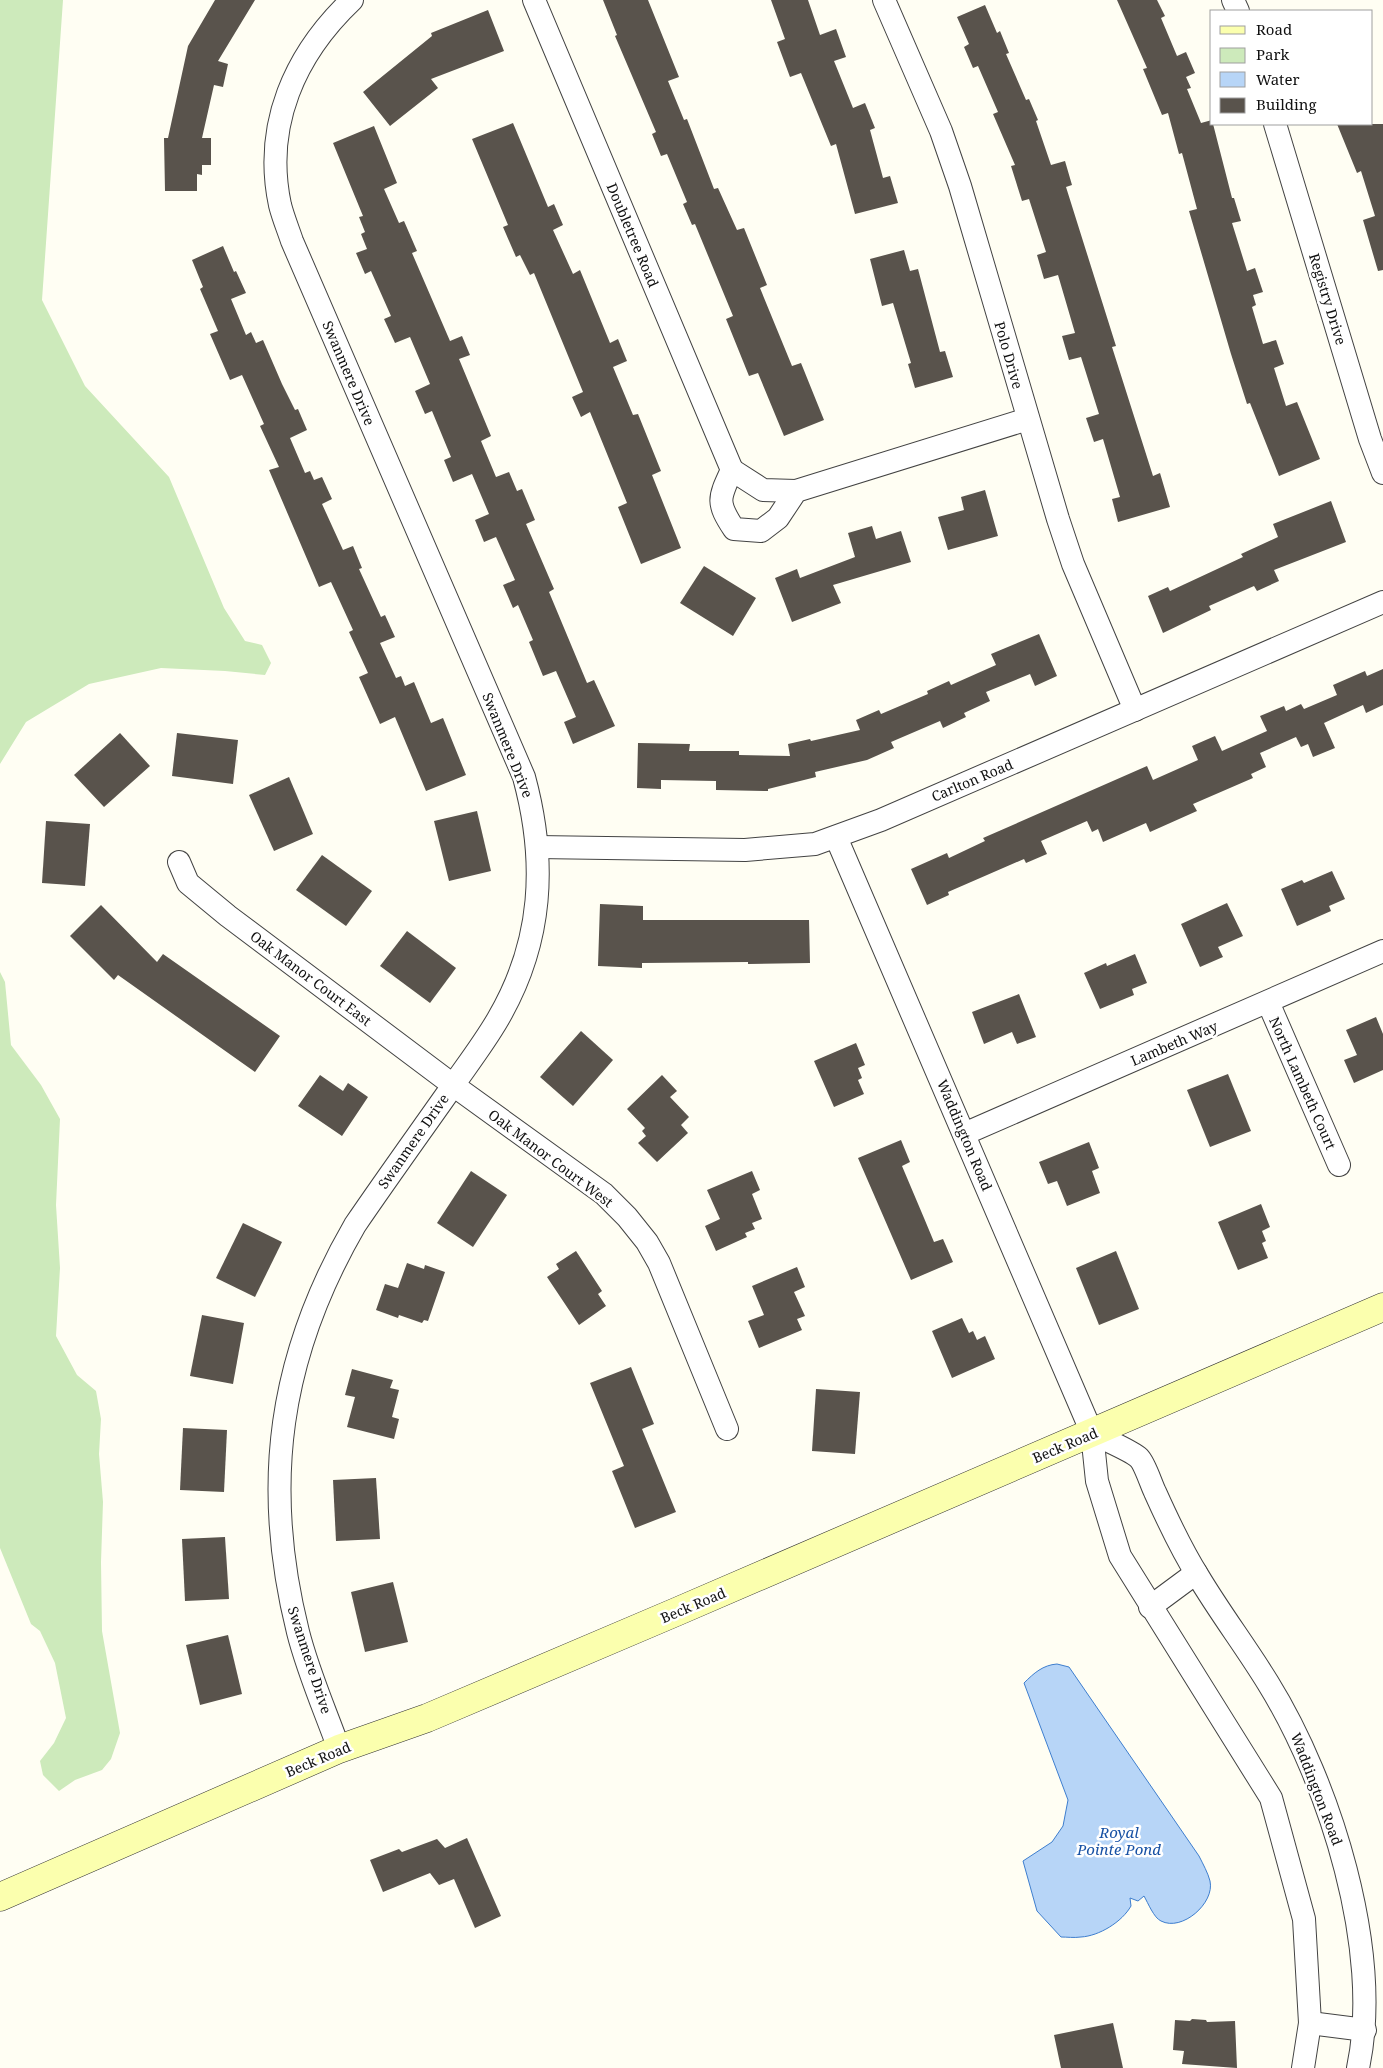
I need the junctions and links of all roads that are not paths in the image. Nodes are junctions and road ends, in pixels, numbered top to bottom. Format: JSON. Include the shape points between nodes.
{"nodes":[{"id":1,"x":352,"y":0,"type":"edge"},
{"id":2,"x":534,"y":0,"type":"edge"},
{"id":3,"x":884,"y":0,"type":"edge"},
{"id":4,"x":1275,"y":125,"type":"edge"},
{"id":5,"x":1028,"y":419,"type":"junction"},
{"id":6,"x":732,"y":470,"type":"junction"},
{"id":7,"x":1383,"y":473,"type":"edge"},
{"id":8,"x":796,"y":491,"type":"junction"},
{"id":9,"x":1383,"y":602,"type":"edge"},
{"id":10,"x":1135,"y":710,"type":"junction"},
{"id":11,"x":836,"y":837,"type":"junction"},
{"id":12,"x":537,"y":847,"type":"junction"},
{"id":13,"x":179,"y":862,"type":"dead end"},
{"id":14,"x":1383,"y":952,"type":"edge"},
{"id":15,"x":1268,"y":1002,"type":"junction"},
{"id":16,"x":453,"y":1085,"type":"junction"},
{"id":17,"x":964,"y":1134,"type":"junction"},
{"id":18,"x":1339,"y":1164,"type":"dead end"},
{"id":19,"x":1383,"y":1307,"type":"edge"},
{"id":20,"x":727,"y":1429,"type":"dead end"},
{"id":21,"x":1092,"y":1433,"type":"junction"},
{"id":22,"x":1196,"y":1573,"type":"junction"},
{"id":23,"x":1150,"y":1607,"type":"junction"},
{"id":24,"x":339,"y":1749,"type":"junction"},
{"id":25,"x":0,"y":1897,"type":"edge"},
{"id":26,"x":1310,"y":2023,"type":"junction"},
{"id":27,"x":1365,"y":2030,"type":"junction"},
{"id":28,"x":1303,"y":2068,"type":"edge"},
{"id":29,"x":1358,"y":2068,"type":"edge"}],
"edges":[{"from":1,"to":12,"type":"street","name":"Swanmere Drive","via":[[332,19],[309,49],[289,91],[278,136],[280,205],[292,242],[524,777]]},
{"from":2,"to":6,"type":"street","name":"Doubletree Road"},
{"from":3,"to":5,"type":"street","name":"Polo Drive","via":[[941,131],[960,186]]},
{"from":4,"to":7,"type":"street","name":"Registry Drive"},
{"from":5,"to":8,"type":"street"},
{"from":5,"to":10,"type":"street","name":"Polo Drive","via":[[1073,564]]},
{"from":6,"to":8,"type":"street","via":[[763,490]]},
{"from":6,"to":8,"type":"street","via":[[722,492],[722,510],[734,529],[762,531],[778,518]]},
{"from":9,"to":10,"type":"street","name":"Carlton Road"},
{"from":10,"to":11,"type":"street","name":"Carlton Road"},
{"from":11,"to":12,"type":"street","name":"Carlton Road","via":[[815,844],[745,850]]},
{"from":11,"to":17,"type":"street","name":"Waddington Road"},
{"from":12,"to":16,"type":"street","name":"Swanmere Drive","via":[[536,912],[522,967],[499,1018]]},
{"from":13,"to":16,"type":"street","name":"Oak Manor Court East","via":[[188,883],[228,916]]},
{"from":14,"to":15,"type":"street","name":"Lambeth Way"},
{"from":15,"to":17,"type":"street","name":"Lambeth Way"},
{"from":15,"to":18,"type":"street","name":"North Lambeth Court"},
{"from":16,"to":20,"type":"street","name":"Oak Manor Court West","via":[[604,1194],[627,1217],[659,1263]]},
{"from":16,"to":24,"type":"street","name":"Swanmere Drive","via":[[355,1225],[337,1256],[304,1332],[285,1410],[278,1490],[287,1584],[309,1669]]},
{"from":17,"to":21,"type":"street","name":"Waddington Road"},
{"from":19,"to":21,"type":"main road","name":"Beck Road"},
{"from":21,"to":22,"type":"street","name":"Waddington Road","via":[[1139,1458],[1179,1545]]},
{"from":21,"to":23,"type":"street","name":"Waddington Road","via":[[1097,1481],[1120,1556]]},
{"from":21,"to":24,"type":"main road","name":"Beck Road","via":[[427,1718]]},
{"from":22,"to":23,"type":"street"},
{"from":22,"to":27,"type":"street","name":"Waddington Road","via":[[1269,1684],[1293,1728],[1320,1790],[1342,1852],[1357,1919]]},
{"from":23,"to":26,"type":"street","name":"Waddington Road","via":[[1272,1798],[1304,1919]]},
{"from":24,"to":25,"type":"main road","name":"Beck Road"},
{"from":26,"to":27,"type":"street"},
{"from":26,"to":28,"type":"street","name":"Waddington Road"},
{"from":27,"to":29,"type":"street","name":"Waddington Road"}]}
